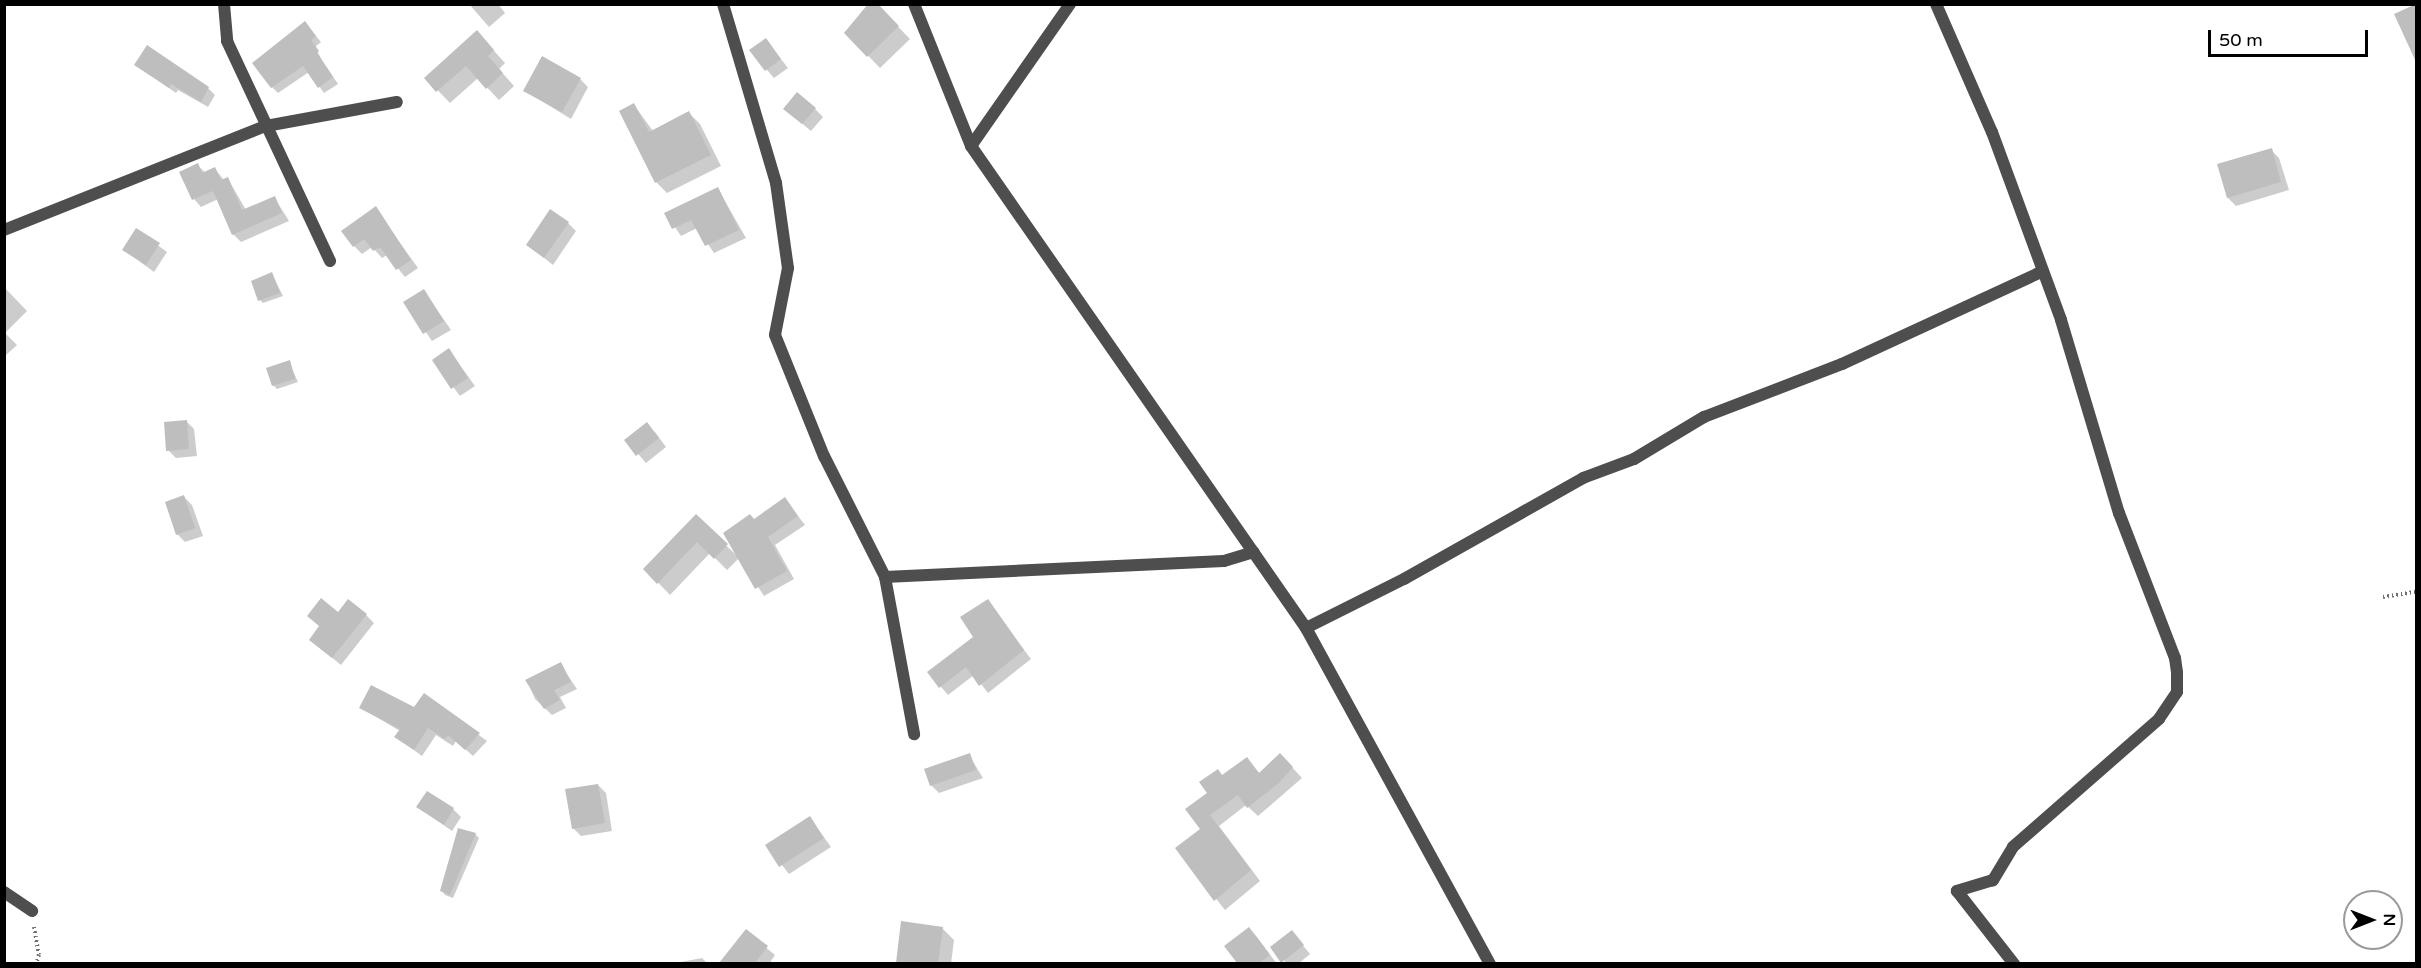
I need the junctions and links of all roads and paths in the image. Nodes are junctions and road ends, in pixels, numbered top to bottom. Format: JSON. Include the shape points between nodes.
{"nodes":[{"id":1,"x":224,"y":4,"type":"edge"},
{"id":2,"x":723,"y":4,"type":"edge"},
{"id":3,"x":915,"y":4,"type":"edge"},
{"id":4,"x":1070,"y":4,"type":"edge"},
{"id":5,"x":1936,"y":4,"type":"edge"},
{"id":6,"x":397,"y":102,"type":"dead end"},
{"id":7,"x":266,"y":126,"type":"junction"},
{"id":8,"x":971,"y":146,"type":"junction"},
{"id":9,"x":4,"y":230,"type":"edge"},
{"id":10,"x":330,"y":261,"type":"dead end"},
{"id":11,"x":2043,"y":271,"type":"junction"},
{"id":12,"x":1254,"y":552,"type":"junction"},
{"id":13,"x":885,"y":577,"type":"junction"},
{"id":14,"x":2416,"y":592,"type":"edge"},
{"id":15,"x":2383,"y":597,"type":"dead end"},
{"id":16,"x":1306,"y":627,"type":"junction"},
{"id":17,"x":914,"y":734,"type":"dead end"},
{"id":18,"x":4,"y":892,"type":"edge"},
{"id":19,"x":32,"y":911,"type":"joint"},
{"id":20,"x":36,"y":963,"type":"edge"},
{"id":21,"x":1490,"y":963,"type":"edge"},
{"id":22,"x":2014,"y":963,"type":"edge"}],
"edges":[{"from":1,"to":7,"type":"street","via":[[227,41]]},
{"from":2,"to":13,"type":"street","via":[[776,183],[788,268],[775,335],[824,456]]},
{"from":3,"to":8,"type":"street"},
{"from":4,"to":8,"type":"street"},
{"from":5,"to":11,"type":"street","via":[[1992,132]]},
{"from":6,"to":7,"type":"street"},
{"from":7,"to":9,"type":"street"},
{"from":7,"to":10,"type":"street"},
{"from":8,"to":12,"type":"street"},
{"from":11,"to":16,"type":"street","via":[[1842,364],[1704,417],[1634,459],[1583,478],[1404,579]]},
{"from":11,"to":22,"type":"street","via":[[2119,513],[2175,658],[2177,692],[2159,719],[2013,847],[1993,880],[1957,891]]},
{"from":12,"to":13,"type":"street","via":[[1224,561]]},
{"from":12,"to":16,"type":"street"},
{"from":13,"to":17,"type":"street"},
{"from":14,"to":15,"type":"path"},
{"from":16,"to":21,"type":"street"},
{"from":18,"to":19,"type":"street"},
{"from":19,"to":20,"type":"path","via":[[39,955]]}]}
